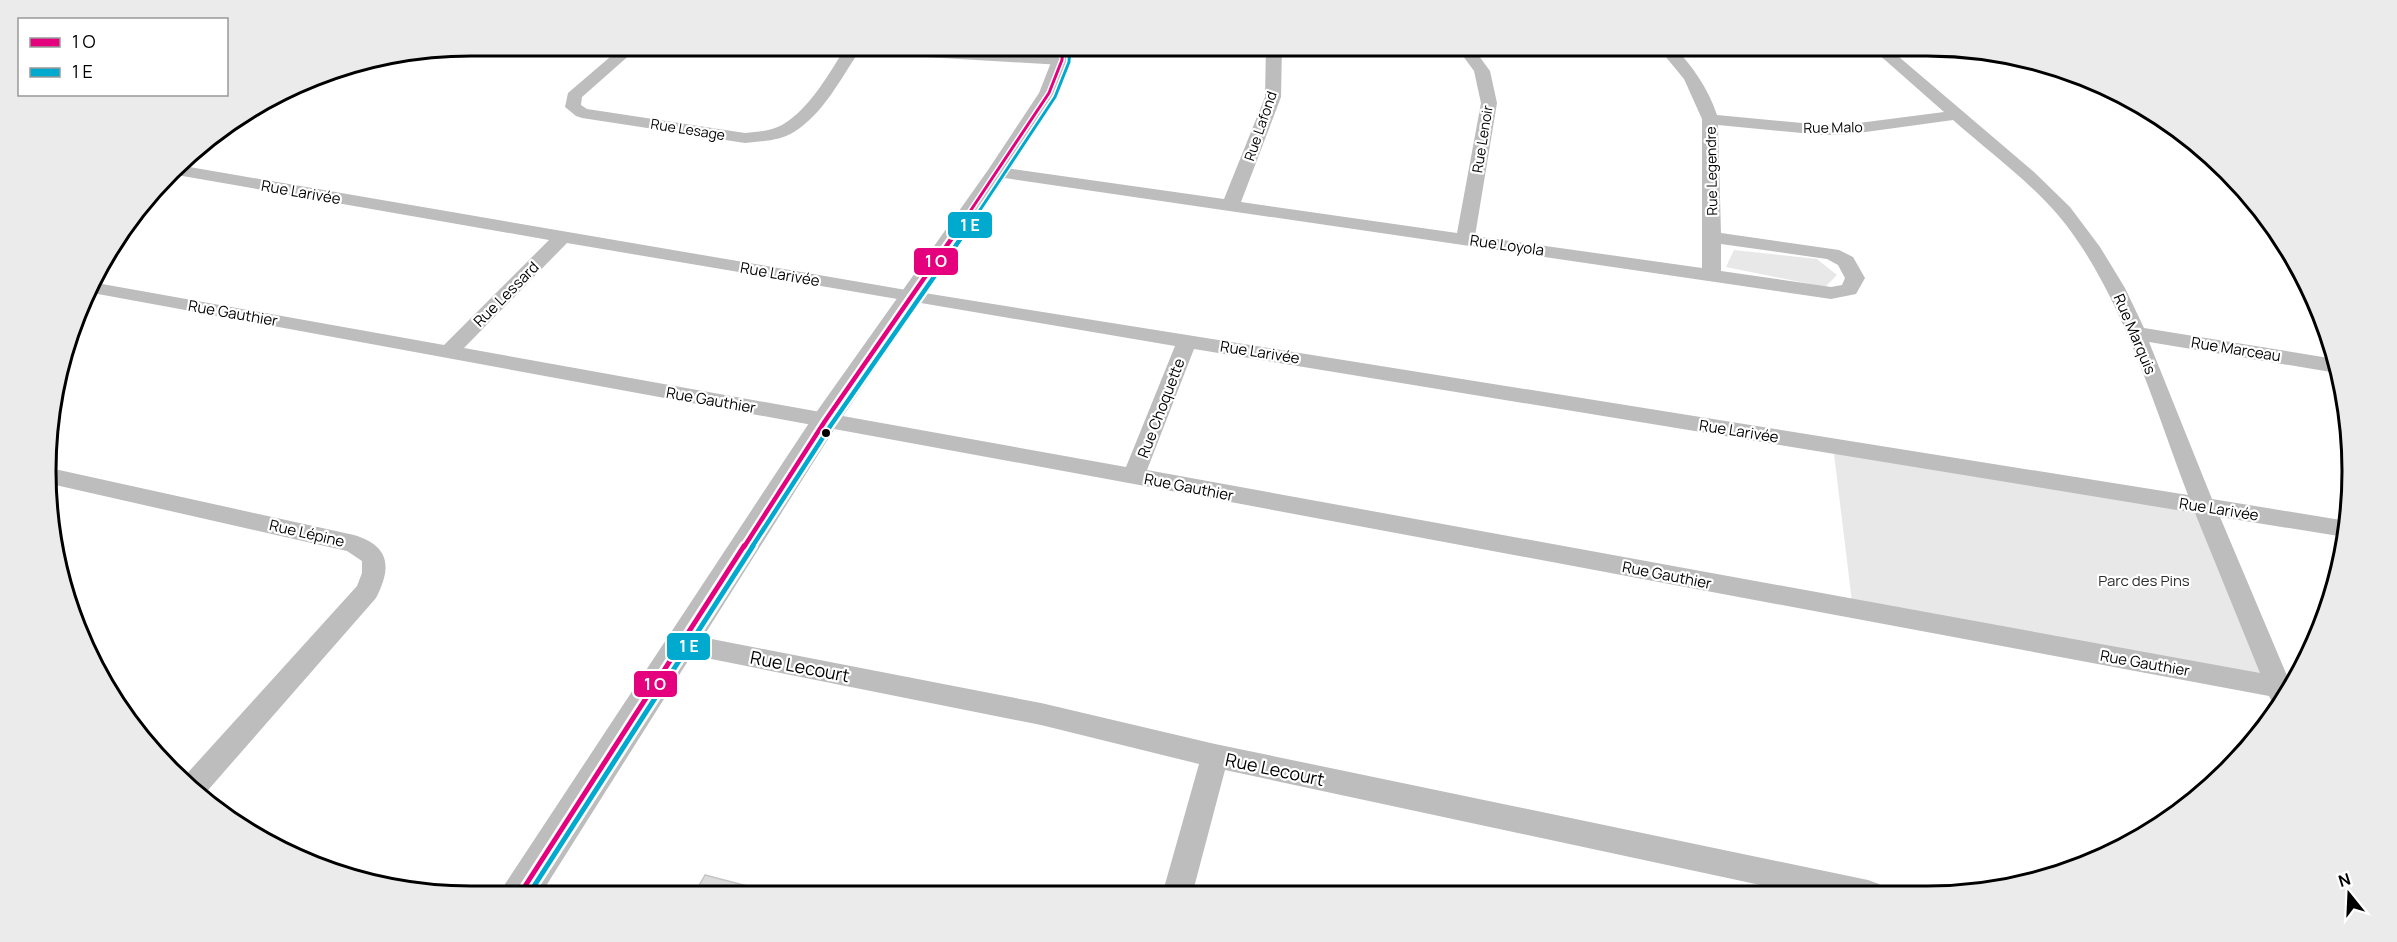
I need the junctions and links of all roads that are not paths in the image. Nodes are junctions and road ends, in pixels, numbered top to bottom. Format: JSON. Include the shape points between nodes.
{"nodes":[{"id":1,"x":620,"y":56,"type":"edge"},
{"id":2,"x":848,"y":56,"type":"edge"},
{"id":3,"x":1061,"y":56,"type":"edge"},
{"id":4,"x":1274,"y":56,"type":"edge"},
{"id":5,"x":1471,"y":56,"type":"edge"},
{"id":6,"x":1673,"y":56,"type":"edge"},
{"id":7,"x":1889,"y":56,"type":"edge"},
{"id":8,"x":1956,"y":115,"type":"junction"},
{"id":9,"x":1710,"y":119,"type":"junction"},
{"id":10,"x":183,"y":172,"type":"edge"},
{"id":11,"x":998,"y":172,"type":"junction"},
{"id":12,"x":1232,"y":205,"type":"junction"},
{"id":13,"x":564,"y":236,"type":"junction"},
{"id":14,"x":1713,"y":237,"type":"junction"},
{"id":15,"x":1466,"y":238,"type":"junction"},
{"id":16,"x":1712,"y":275,"type":"junction"},
{"id":17,"x":97,"y":289,"type":"edge"},
{"id":18,"x":912,"y":297,"type":"junction"},
{"id":19,"x":2136,"y":333,"type":"junction"},
{"id":20,"x":1187,"y":340,"type":"junction"},
{"id":21,"x":448,"y":353,"type":"junction"},
{"id":22,"x":2327,"y":364,"type":"edge"},
{"id":23,"x":825,"y":421,"type":"junction"},
{"id":24,"x":1134,"y":476,"type":"junction"},
{"id":25,"x":56,"y":477,"type":"edge"},
{"id":26,"x":2204,"y":507,"type":"junction"},
{"id":27,"x":2338,"y":528,"type":"edge"},
{"id":28,"x":681,"y":643,"type":"junction"},
{"id":29,"x":2281,"y":686,"type":"edge"},
{"id":30,"x":2278,"y":691,"type":"edge"},
{"id":31,"x":1215,"y":756,"type":"junction"},
{"id":32,"x":197,"y":783,"type":"edge"},
{"id":33,"x":526,"y":886,"type":"edge"},
{"id":34,"x":1179,"y":886,"type":"edge"},
{"id":35,"x":1830,"y":886,"type":"edge"}],
"edges":[{"from":1,"to":2,"type":"street","name":"Rue Lesage","via":[[574,96],[573,107],[582,113],[745,138],[772,135],[789,128],[821,98]]},
{"from":3,"to":11,"type":"street","via":[[1049,93]]},
{"from":4,"to":12,"type":"street","name":"Rue Lafond","via":[[1273,97]]},
{"from":5,"to":15,"type":"street","name":"Rue Lenoir","via":[[1482,71],[1489,103]]},
{"from":6,"to":9,"type":"street","name":"Rue Legendre","via":[[1704,98]]},
{"from":7,"to":8,"type":"street","name":"Rue Marquis"},
{"from":8,"to":9,"type":"street","name":"Rue Malo","via":[[1823,130]]},
{"from":8,"to":19,"type":"street","name":"Rue Marquis","via":[[2064,211],[2091,247]]},
{"from":9,"to":14,"type":"street","name":"Rue Legendre"},
{"from":10,"to":13,"type":"street","name":"Rue Larivée"},
{"from":11,"to":12,"type":"street","name":"Rue Loyola"},
{"from":11,"to":18,"type":"street"},
{"from":12,"to":15,"type":"street","name":"Rue Loyola"},
{"from":13,"to":18,"type":"street","name":"Rue Larivée"},
{"from":13,"to":21,"type":"street","name":"Rue Lessard"},
{"from":14,"to":16,"type":"street","name":"Rue Legendre"},
{"from":14,"to":16,"type":"street","name":"Rue Loyola","via":[[1832,254],[1846,261],[1855,278],[1849,290],[1832,293]]},
{"from":15,"to":16,"type":"street","name":"Rue Loyola"},
{"from":17,"to":21,"type":"street","name":"Rue Gauthier"},
{"from":18,"to":20,"type":"street","name":"Rue Larivée"},
{"from":18,"to":23,"type":"street"},
{"from":19,"to":22,"type":"street","name":"Rue Marceau"},
{"from":19,"to":26,"type":"street","name":"Rue Marquis"},
{"from":20,"to":24,"type":"street","name":"Rue Choquette"},
{"from":20,"to":26,"type":"street","name":"Rue Larivée"},
{"from":21,"to":23,"type":"street","name":"Rue Gauthier"},
{"from":23,"to":24,"type":"street","name":"Rue Gauthier"},
{"from":23,"to":28,"type":"street"},
{"from":24,"to":30,"type":"street","name":"Rue Gauthier"},
{"from":25,"to":32,"type":"street","name":"Rue Lépine","via":[[354,544],[374,557],[374,573],[367,591]]},
{"from":26,"to":27,"type":"street","name":"Rue Larivée"},
{"from":26,"to":29,"type":"street","name":"Rue Marquis"},
{"from":28,"to":31,"type":"street","name":"Rue Lecourt","via":[[1041,714]]},
{"from":28,"to":33,"type":"street"},
{"from":31,"to":34,"type":"street"},
{"from":31,"to":35,"type":"street","name":"Rue Lecourt"}]}
